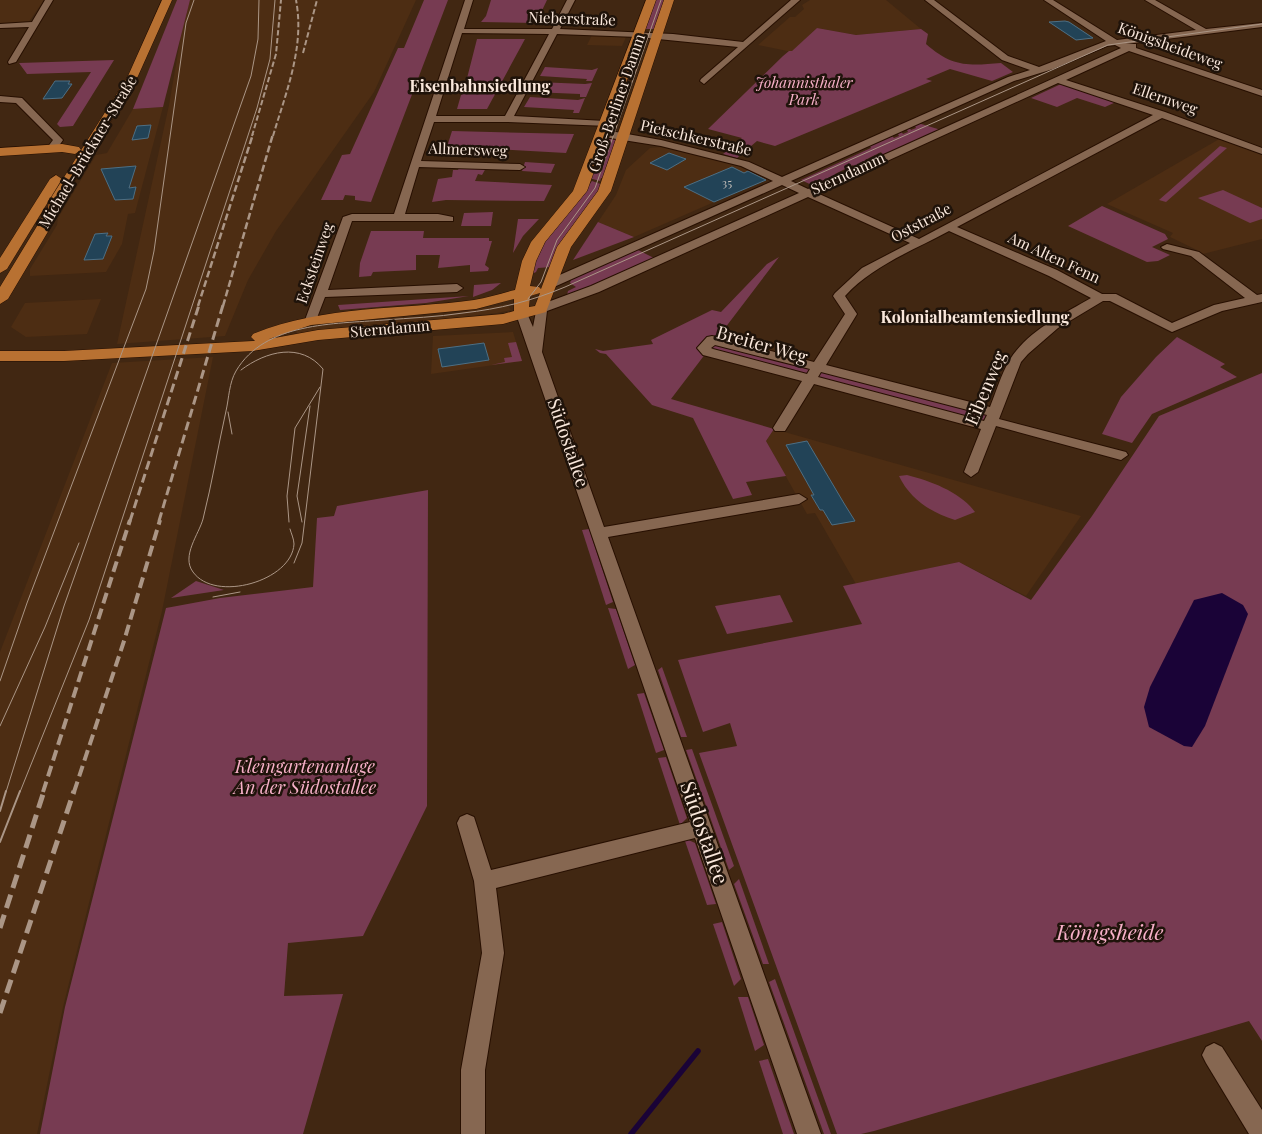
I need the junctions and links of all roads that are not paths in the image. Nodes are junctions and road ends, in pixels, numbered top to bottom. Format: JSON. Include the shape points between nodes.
{"nodes":[{"id":1,"x":49,"y":0,"type":"edge"},
{"id":2,"x":156,"y":0,"type":"edge"},
{"id":3,"x":167,"y":0,"type":"edge"},
{"id":4,"x":469,"y":0,"type":"edge"},
{"id":5,"x":571,"y":0,"type":"edge"},
{"id":6,"x":651,"y":0,"type":"edge"},
{"id":7,"x":669,"y":0,"type":"edge"},
{"id":8,"x":796,"y":0,"type":"edge"},
{"id":9,"x":929,"y":0,"type":"edge"},
{"id":10,"x":1048,"y":0,"type":"edge"},
{"id":11,"x":1149,"y":0,"type":"edge"},
{"id":12,"x":34,"y":24,"type":"junction"},
{"id":13,"x":1262,"y":25,"type":"edge"},
{"id":14,"x":0,"y":26,"type":"edge"},
{"id":15,"x":459,"y":31,"type":"junction"},
{"id":16,"x":554,"y":31,"type":"junction"},
{"id":17,"x":1205,"y":32,"type":"junction"},
{"id":18,"x":638,"y":35,"type":"junction"},
{"id":19,"x":657,"y":36,"type":"junction"},
{"id":20,"x":1154,"y":39,"type":"junction"},
{"id":21,"x":1115,"y":42,"type":"junction"},
{"id":22,"x":744,"y":45,"type":"junction"},
{"id":23,"x":1128,"y":48,"type":"junction"},
{"id":24,"x":12,"y":62,"type":"dead end"},
{"id":25,"x":1038,"y":70,"type":"junction"},
{"id":26,"x":1058,"y":80,"type":"junction"},
{"id":27,"x":704,"y":81,"type":"dead end"},
{"id":28,"x":1262,"y":93,"type":"edge"},
{"id":29,"x":0,"y":99,"type":"edge"},
{"id":30,"x":1162,"y":114,"type":"junction"},
{"id":31,"x":430,"y":119,"type":"junction"},
{"id":32,"x":508,"y":119,"type":"junction"},
{"id":33,"x":604,"y":127,"type":"junction"},
{"id":34,"x":622,"y":138,"type":"junction"},
{"id":35,"x":52,"y":148,"type":"junction"},
{"id":36,"x":1262,"y":151,"type":"edge"},
{"id":37,"x":0,"y":152,"type":"edge"},
{"id":38,"x":78,"y":154,"type":"junction"},
{"id":39,"x":415,"y":164,"type":"junction"},
{"id":40,"x":520,"y":167,"type":"dead end"},
{"id":41,"x":1039,"y":179,"type":"junction"},
{"id":42,"x":783,"y":180,"type":"junction"},
{"id":43,"x":1051,"y":184,"type":"dead end"},
{"id":44,"x":809,"y":192,"type":"junction"},
{"id":45,"x":398,"y":217,"type":"junction"},
{"id":46,"x":449,"y":219,"type":"dead end"},
{"id":47,"x":948,"y":227,"type":"junction"},
{"id":48,"x":919,"y":243,"type":"junction"},
{"id":49,"x":1167,"y":247,"type":"dead end"},
{"id":50,"x":0,"y":269,"type":"edge"},
{"id":51,"x":550,"y":284,"type":"junction"},
{"id":52,"x":457,"y":288,"type":"dead end"},
{"id":53,"x":523,"y":293,"type":"junction"},
{"id":54,"x":319,"y":294,"type":"junction"},
{"id":55,"x":1100,"y":298,"type":"junction"},
{"id":56,"x":1258,"y":298,"type":"edge"},
{"id":57,"x":0,"y":299,"type":"edge"},
{"id":58,"x":541,"y":309,"type":"junction"},
{"id":59,"x":522,"y":314,"type":"junction"},
{"id":60,"x":313,"y":315,"type":"junction"},
{"id":61,"x":0,"y":343,"type":"edge"},
{"id":62,"x":239,"y":346,"type":"junction"},
{"id":63,"x":537,"y":353,"type":"junction"},
{"id":64,"x":31,"y":355,"type":"junction"},
{"id":65,"x":0,"y":356,"type":"edge"},
{"id":66,"x":815,"y":373,"type":"junction"},
{"id":67,"x":992,"y":420,"type":"junction"},
{"id":68,"x":780,"y":428,"type":"dead end"},
{"id":69,"x":1120,"y":455,"type":"dead end"},
{"id":70,"x":971,"y":472,"type":"dead end"},
{"id":71,"x":799,"y":499,"type":"dead end"},
{"id":72,"x":599,"y":533,"type":"junction"},
{"id":73,"x":467,"y":823,"type":"dead end"},
{"id":74,"x":702,"y":828,"type":"junction"},
{"id":75,"x":484,"y":881,"type":"junction"},
{"id":76,"x":1214,"y":1055,"type":"dead end"},
{"id":77,"x":1262,"y":1133,"type":"edge"},
{"id":78,"x":473,"y":1134,"type":"edge"},
{"id":79,"x":809,"y":1134,"type":"edge"}],
"edges":[{"from":1,"to":12,"type":"street"},
{"from":2,"to":38,"type":"main road","name":"Michael-Brückner-Straße","via":[[131,58]]},
{"from":3,"to":38,"type":"main road","name":"Michael-Brückner-Straße","via":[[133,76]]},
{"from":4,"to":15,"type":"street"},
{"from":5,"to":16,"type":"street"},
{"from":6,"to":18,"type":"main road","name":"Groß-Berliner Damm"},
{"from":7,"to":19,"type":"main road","name":"Groß-Berliner Damm"},
{"from":8,"to":22,"type":"street"},
{"from":9,"to":25,"type":"street","via":[[1005,58]]},
{"from":10,"to":21,"type":"street","name":"Königsheideweg"},
{"from":11,"to":17,"type":"street"},
{"from":12,"to":14,"type":"street"},
{"from":12,"to":24,"type":"street"},
{"from":13,"to":17,"type":"street","name":"Sterndamm"},
{"from":15,"to":16,"type":"street","name":"Nieberstraße"},
{"from":15,"to":31,"type":"street"},
{"from":16,"to":18,"type":"street","name":"Nieberstraße"},
{"from":16,"to":32,"type":"street"},
{"from":17,"to":20,"type":"street","name":"Sterndamm"},
{"from":18,"to":19,"type":"street","name":"Nieberstraße"},
{"from":18,"to":33,"type":"main road","name":"Groß-Berliner Damm"},
{"from":19,"to":22,"type":"street","name":"Nieberstraße"},
{"from":19,"to":34,"type":"main road","name":"Groß-Berliner Damm"},
{"from":20,"to":21,"type":"street","name":"Sterndamm"},
{"from":20,"to":23,"type":"street","name":"Sterndamm"},
{"from":21,"to":23,"type":"street","name":"Königsheideweg"},
{"from":21,"to":25,"type":"street","name":"Sterndamm"},
{"from":22,"to":27,"type":"street"},
{"from":23,"to":26,"type":"street","name":"Sterndamm"},
{"from":23,"to":28,"type":"street","name":"Königsheideweg"},
{"from":25,"to":42,"type":"street","name":"Sterndamm"},
{"from":26,"to":30,"type":"street","name":"Ellernweg"},
{"from":26,"to":44,"type":"street","name":"Sterndamm"},
{"from":29,"to":35,"type":"street","via":[[12,98],[23,104],[58,140]]},
{"from":30,"to":36,"type":"street","name":"Ellernweg"},
{"from":30,"to":41,"type":"street","name":"Oststraße"},
{"from":31,"to":32,"type":"street","name":"Pietschkerstraße"},
{"from":31,"to":39,"type":"street"},
{"from":32,"to":33,"type":"street","name":"Pietschkerstraße"},
{"from":33,"to":34,"type":"street","name":"Pietschkerstraße","via":[[607,136]]},
{"from":33,"to":53,"type":"main road","name":"Groß-Berliner Damm","via":[[580,191],[535,246],[526,270]]},
{"from":34,"to":42,"type":"street","name":"Pietschkerstraße","via":[[661,143],[746,164]]},
{"from":34,"to":51,"type":"main road","name":"Groß-Berliner Damm","via":[[604,191],[566,242]]},
{"from":35,"to":37,"type":"main road"},
{"from":35,"to":38,"type":"main road"},
{"from":38,"to":50,"type":"main road","name":"Michael-Brückner-Straße"},
{"from":38,"to":57,"type":"main road","name":"Michael-Brückner-Straße"},
{"from":39,"to":40,"type":"street","name":"Allmersweg"},
{"from":39,"to":45,"type":"street"},
{"from":41,"to":43,"type":"street"},
{"from":41,"to":47,"type":"street","name":"Oststraße"},
{"from":42,"to":44,"type":"street","name":"Pietschkerstraße"},
{"from":42,"to":51,"type":"street","name":"Sterndamm"},
{"from":44,"to":48,"type":"street"},
{"from":44,"to":58,"type":"street","name":"Sterndamm","via":[[589,292]]},
{"from":45,"to":46,"type":"street"},
{"from":45,"to":54,"type":"street","name":"Ecksteinweg","via":[[350,217]]},
{"from":47,"to":48,"type":"street","name":"Oststraße"},
{"from":47,"to":55,"type":"street","name":"Am Alten Fenn"},
{"from":48,"to":66,"type":"street","name":"Oststraße","via":[[866,271],[839,296],[851,314]]},
{"from":49,"to":56,"type":"street","via":[[1195,254]]},
{"from":51,"to":53,"type":"main road","name":"Sterndamm"},
{"from":51,"to":58,"type":"main road"},
{"from":52,"to":54,"type":"street"},
{"from":53,"to":59,"type":"main road"},
{"from":53,"to":60,"type":"main road","name":"Sterndamm","via":[[476,304]]},
{"from":54,"to":60,"type":"street","name":"Ecksteinweg"},
{"from":55,"to":56,"type":"street","name":"Am Alten Fenn","via":[[1112,297],[1172,328],[1218,308]]},
{"from":55,"to":67,"type":"street","name":"Eibenweg","via":[[1048,328],[1023,351],[1015,362]]},
{"from":58,"to":59,"type":"main road","name":"Sterndamm"},
{"from":58,"to":63,"type":"street","name":"Südostallee"},
{"from":59,"to":62,"type":"main road","name":"Sterndamm","via":[[476,322],[318,335]]},
{"from":59,"to":63,"type":"street","name":"Südostallee"},
{"from":60,"to":62,"type":"main road","name":"Sterndamm"},
{"from":61,"to":64,"type":"main road"},
{"from":62,"to":64,"type":"main road","name":"Sterndamm"},
{"from":63,"to":72,"type":"street","name":"Südostallee"},
{"from":64,"to":65,"type":"main road","name":"Sterndamm"},
{"from":66,"to":66,"type":"street","name":"Breiter Weg","via":[[712,340],[703,348],[705,351]]},
{"from":66,"to":67,"type":"street","name":"Breiter Weg"},
{"from":66,"to":68,"type":"street","name":"Oststraße"},
{"from":67,"to":69,"type":"street","name":"Breiter Weg"},
{"from":67,"to":70,"type":"street","name":"Eibenweg"},
{"from":71,"to":72,"type":"street"},
{"from":72,"to":74,"type":"street","name":"Südostallee"},
{"from":73,"to":75,"type":"street"},
{"from":74,"to":75,"type":"street"},
{"from":74,"to":79,"type":"street","name":"Südostallee"},
{"from":75,"to":78,"type":"street","via":[[493,953],[473,1070]]},
{"from":76,"to":77,"type":"street"}]}
